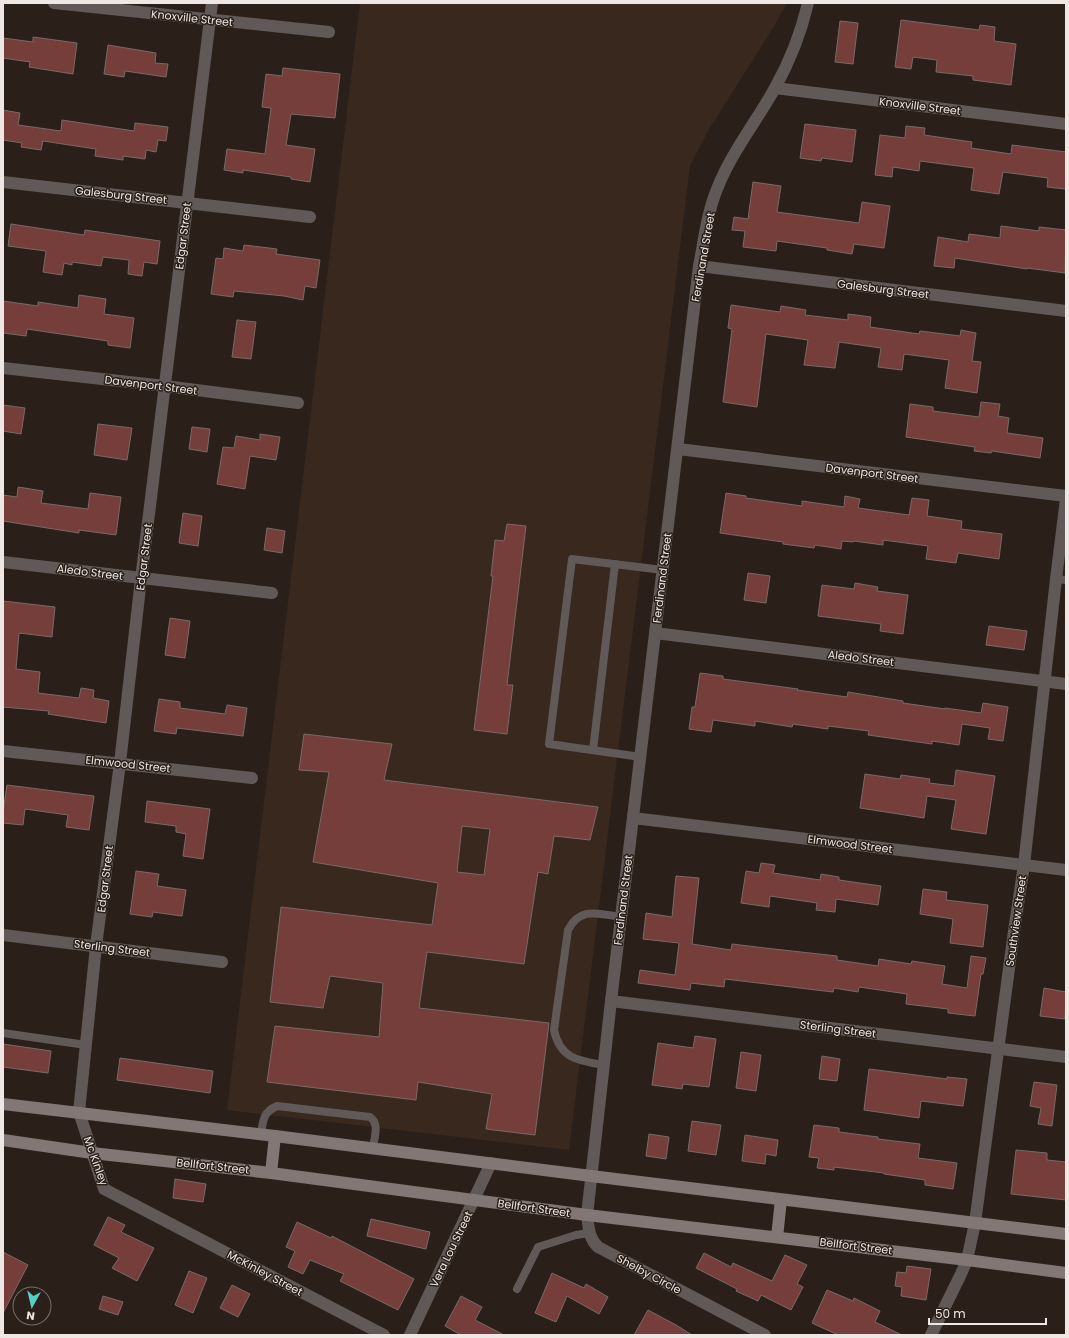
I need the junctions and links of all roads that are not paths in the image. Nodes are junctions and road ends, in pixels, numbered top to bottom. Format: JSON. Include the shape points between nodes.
{"nodes":[{"id":1,"x":54,"y":3,"type":"edge"},
{"id":2,"x":212,"y":3,"type":"edge"},
{"id":3,"x":808,"y":3,"type":"edge"},
{"id":4,"x":210,"y":20,"type":"junction"},
{"id":5,"x":330,"y":32,"type":"dead end"},
{"id":6,"x":775,"y":88,"type":"junction"},
{"id":7,"x":1066,"y":124,"type":"edge"},
{"id":8,"x":3,"y":182,"type":"edge"},
{"id":9,"x":187,"y":202,"type":"junction"},
{"id":10,"x":310,"y":217,"type":"dead end"},
{"id":11,"x":699,"y":266,"type":"junction"},
{"id":12,"x":1066,"y":311,"type":"edge"},
{"id":13,"x":3,"y":368,"type":"edge"},
{"id":14,"x":165,"y":386,"type":"junction"},
{"id":15,"x":298,"y":403,"type":"dead end"},
{"id":16,"x":678,"y":449,"type":"junction"},
{"id":17,"x":1066,"y":498,"type":"edge"},
{"id":18,"x":3,"y":562,"type":"edge"},
{"id":19,"x":615,"y":564,"type":"junction"},
{"id":20,"x":663,"y":570,"type":"junction"},
{"id":21,"x":141,"y":579,"type":"junction"},
{"id":22,"x":1061,"y":580,"type":"edge"},
{"id":23,"x":272,"y":593,"type":"dead end"},
{"id":24,"x":655,"y":633,"type":"junction"},
{"id":25,"x":1044,"y":681,"type":"junction"},
{"id":26,"x":1066,"y":684,"type":"edge"},
{"id":27,"x":593,"y":750,"type":"junction"},
{"id":28,"x":3,"y":751,"type":"edge"},
{"id":29,"x":641,"y":757,"type":"junction"},
{"id":30,"x":120,"y":763,"type":"junction"},
{"id":31,"x":252,"y":778,"type":"dead end"},
{"id":32,"x":633,"y":818,"type":"junction"},
{"id":33,"x":1024,"y":865,"type":"junction"},
{"id":34,"x":1066,"y":870,"type":"edge"},
{"id":35,"x":621,"y":917,"type":"junction"},
{"id":36,"x":3,"y":935,"type":"edge"},
{"id":37,"x":96,"y":946,"type":"junction"},
{"id":38,"x":222,"y":962,"type":"dead end"},
{"id":39,"x":611,"y":1001,"type":"junction"},
{"id":40,"x":3,"y":1033,"type":"edge"},
{"id":41,"x":86,"y":1045,"type":"junction"},
{"id":42,"x":999,"y":1049,"type":"junction"},
{"id":43,"x":1066,"y":1057,"type":"edge"},
{"id":44,"x":604,"y":1065,"type":"junction"},
{"id":45,"x":3,"y":1104,"type":"edge"},
{"id":46,"x":79,"y":1112,"type":"junction"},
{"id":47,"x":261,"y":1134,"type":"junction"},
{"id":48,"x":275,"y":1136,"type":"junction"},
{"id":49,"x":3,"y":1140,"type":"edge"},
{"id":50,"x":373,"y":1148,"type":"junction"},
{"id":51,"x":92,"y":1153,"type":"junction"},
{"id":52,"x":492,"y":1162,"type":"junction"},
{"id":53,"x":271,"y":1173,"type":"junction"},
{"id":54,"x":591,"y":1176,"type":"junction"},
{"id":55,"x":474,"y":1199,"type":"junction"},
{"id":56,"x":781,"y":1200,"type":"junction"},
{"id":57,"x":146,"y":1211,"type":"joint"},
{"id":58,"x":587,"y":1215,"type":"junction"},
{"id":59,"x":975,"y":1223,"type":"junction"},
{"id":60,"x":589,"y":1233,"type":"junction"},
{"id":61,"x":1066,"y":1234,"type":"edge"},
{"id":62,"x":777,"y":1237,"type":"junction"},
{"id":63,"x":967,"y":1260,"type":"junction"},
{"id":64,"x":1066,"y":1273,"type":"edge"},
{"id":65,"x":517,"y":1289,"type":"dead end"},
{"id":66,"x":384,"y":1335,"type":"edge"},
{"id":67,"x":410,"y":1335,"type":"edge"},
{"id":68,"x":765,"y":1335,"type":"edge"},
{"id":69,"x":931,"y":1335,"type":"edge"}],
"edges":[{"from":1,"to":4,"type":"street","name":"Knoxville Street"},
{"from":2,"to":4,"type":"street","name":"Edgar Street"},
{"from":3,"to":6,"type":"street","name":"Ferdinand Street","via":[[792,54]]},
{"from":4,"to":5,"type":"street","name":"Knoxville Street"},
{"from":4,"to":9,"type":"street","name":"Edgar Street"},
{"from":6,"to":7,"type":"street","name":"Knoxville Street"},
{"from":6,"to":11,"type":"street","name":"Ferdinand Street","via":[[716,190]]},
{"from":8,"to":9,"type":"street","name":"Galesburg Street"},
{"from":9,"to":10,"type":"street","name":"Galesburg Street"},
{"from":9,"to":14,"type":"street","name":"Edgar Street"},
{"from":11,"to":12,"type":"street","name":"Galesburg Street"},
{"from":11,"to":16,"type":"street","name":"Ferdinand Street"},
{"from":13,"to":14,"type":"street","name":"Davenport Street"},
{"from":14,"to":15,"type":"street","name":"Davenport Street"},
{"from":14,"to":21,"type":"street","name":"Edgar Street"},
{"from":16,"to":17,"type":"street","name":"Davenport Street"},
{"from":16,"to":20,"type":"street","name":"Ferdinand Street"},
{"from":17,"to":22,"type":"street","name":"Southview Street"},
{"from":18,"to":21,"type":"street","name":"Aledo Street"},
{"from":19,"to":20,"type":"lane"},
{"from":19,"to":27,"type":"lane"},
{"from":19,"to":27,"type":"lane","via":[[572,559],[549,744]]},
{"from":20,"to":24,"type":"street","name":"Ferdinand Street"},
{"from":21,"to":23,"type":"street","name":"Aledo Street"},
{"from":21,"to":30,"type":"street","name":"Edgar Street"},
{"from":22,"to":25,"type":"street","name":"Southview Street"},
{"from":24,"to":25,"type":"street","name":"Aledo Street"},
{"from":24,"to":29,"type":"street","name":"Ferdinand Street"},
{"from":25,"to":26,"type":"street","name":"Aledo Street"},
{"from":25,"to":33,"type":"street","name":"Southview Street"},
{"from":27,"to":29,"type":"lane"},
{"from":28,"to":30,"type":"street","name":"Elmwood Street"},
{"from":29,"to":32,"type":"street","name":"Ferdinand Street"},
{"from":30,"to":31,"type":"street","name":"Elmwood Street"},
{"from":30,"to":37,"type":"street","name":"Edgar Street"},
{"from":32,"to":33,"type":"street","name":"Elmwood Street"},
{"from":32,"to":35,"type":"street","name":"Ferdinand Street"},
{"from":33,"to":34,"type":"street","name":"Elmwood Street"},
{"from":33,"to":42,"type":"street","name":"Southview Street"},
{"from":35,"to":39,"type":"street","name":"Ferdinand Street"},
{"from":35,"to":44,"type":"lane","via":[[585,914],[571,924],[568,930],[554,1030],[556,1040],[565,1052],[580,1061]]},
{"from":36,"to":37,"type":"street","name":"Sterling Street"},
{"from":37,"to":38,"type":"street","name":"Sterling Street"},
{"from":37,"to":41,"type":"street","name":"Edgar Street"},
{"from":39,"to":42,"type":"street","name":"Sterling Street"},
{"from":39,"to":44,"type":"street","name":"Ferdinand Street"},
{"from":40,"to":41,"type":"lane"},
{"from":41,"to":46,"type":"street","name":"Edgar Street"},
{"from":42,"to":43,"type":"street","name":"Sterling Street"},
{"from":42,"to":59,"type":"street","name":"Southview Street"},
{"from":44,"to":54,"type":"street","name":"Ferdinand Street"},
{"from":45,"to":46,"type":"main road"},
{"from":46,"to":47,"type":"main road"},
{"from":46,"to":51,"type":"street","name":"Mc Kinley"},
{"from":47,"to":48,"type":"main road"},
{"from":47,"to":50,"type":"lane","via":[[264,1118],[270,1109],[277,1106],[370,1117],[376,1126]]},
{"from":48,"to":50,"type":"main road"},
{"from":48,"to":53,"type":"main road"},
{"from":49,"to":51,"type":"main road","name":"Bellfort Street"},
{"from":50,"to":52,"type":"main road"},
{"from":51,"to":53,"type":"main road","name":"Bellfort Street"},
{"from":51,"to":57,"type":"street","name":"Mc Kinley","via":[[104,1189]]},
{"from":52,"to":54,"type":"main road"},
{"from":52,"to":55,"type":"street","name":"Vera Lou Street"},
{"from":53,"to":55,"type":"main road","name":"Bellfort Street"},
{"from":54,"to":56,"type":"main road"},
{"from":54,"to":58,"type":"street"},
{"from":55,"to":58,"type":"main road","name":"Bellfort Street"},
{"from":55,"to":67,"type":"street","name":"Vera Lou Street"},
{"from":56,"to":59,"type":"main road"},
{"from":56,"to":62,"type":"main road"},
{"from":57,"to":66,"type":"street","name":"McKinley Street"},
{"from":58,"to":60,"type":"street"},
{"from":58,"to":62,"type":"main road","name":"Bellfort Street"},
{"from":59,"to":61,"type":"main road"},
{"from":59,"to":63,"type":"street","name":"Southview Street"},
{"from":60,"to":65,"type":"lane","via":[[538,1247]]},
{"from":60,"to":68,"type":"street","name":"Shelby Circle","via":[[598,1247]]},
{"from":62,"to":63,"type":"main road","name":"Bellfort Street"},
{"from":63,"to":64,"type":"main road","name":"Bellfort Street"},
{"from":63,"to":69,"type":"street","name":"Southview Street"}]}
